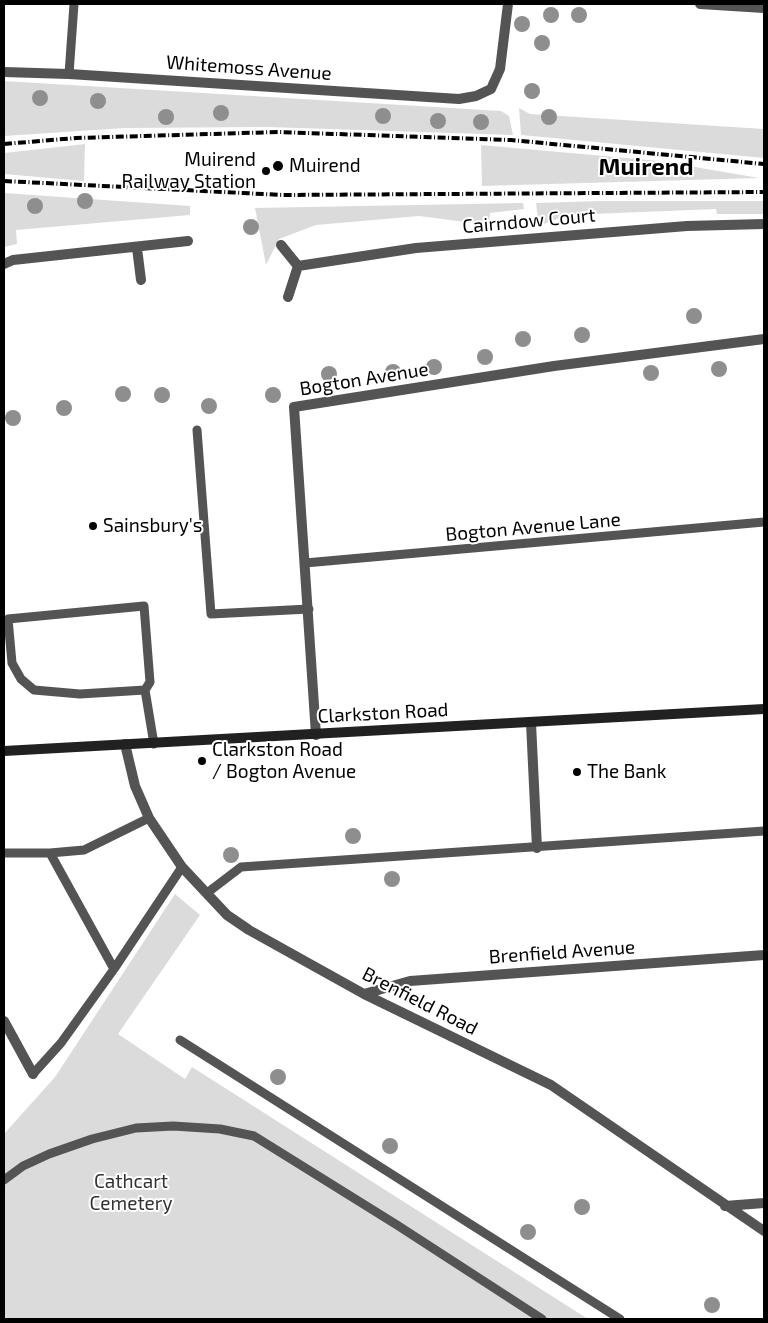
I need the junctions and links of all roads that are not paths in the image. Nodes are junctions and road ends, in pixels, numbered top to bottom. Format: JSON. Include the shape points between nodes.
{"nodes":[{"id":1,"x":74,"y":4,"type":"edge"},
{"id":2,"x":508,"y":4,"type":"edge"},
{"id":3,"x":700,"y":4,"type":"edge"},
{"id":4,"x":759,"y":7,"type":"edge"},
{"id":5,"x":4,"y":72,"type":"edge"},
{"id":6,"x":69,"y":74,"type":"junction"},
{"id":7,"x":764,"y":224,"type":"edge"},
{"id":8,"x":188,"y":241,"type":"dead end"},
{"id":9,"x":281,"y":245,"type":"dead end"},
{"id":10,"x":137,"y":248,"type":"junction"},
{"id":11,"x":4,"y":264,"type":"edge"},
{"id":12,"x":298,"y":266,"type":"junction"},
{"id":13,"x":141,"y":280,"type":"dead end"},
{"id":14,"x":288,"y":297,"type":"dead end"},
{"id":15,"x":764,"y":339,"type":"edge"},
{"id":16,"x":197,"y":430,"type":"dead end"},
{"id":17,"x":764,"y":522,"type":"edge"},
{"id":18,"x":304,"y":564,"type":"junction"},
{"id":19,"x":309,"y":609,"type":"junction"},
{"id":20,"x":145,"y":690,"type":"junction"},
{"id":21,"x":764,"y":709,"type":"edge"},
{"id":22,"x":531,"y":723,"type":"junction"},
{"id":23,"x":316,"y":735,"type":"junction"},
{"id":24,"x":126,"y":744,"type":"junction"},
{"id":25,"x":154,"y":744,"type":"junction"},
{"id":26,"x":4,"y":751,"type":"edge"},
{"id":27,"x":149,"y":818,"type":"junction"},
{"id":28,"x":764,"y":832,"type":"edge"},
{"id":29,"x":537,"y":848,"type":"junction"},
{"id":30,"x":50,"y":853,"type":"junction"},
{"id":31,"x":4,"y":854,"type":"edge"},
{"id":32,"x":182,"y":867,"type":"junction"},
{"id":33,"x":207,"y":893,"type":"junction"},
{"id":34,"x":764,"y":955,"type":"edge"},
{"id":35,"x":114,"y":969,"type":"junction"},
{"id":36,"x":364,"y":994,"type":"junction"},
{"id":37,"x":4,"y":1021,"type":"edge"},
{"id":38,"x":180,"y":1040,"type":"dead end"},
{"id":39,"x":33,"y":1074,"type":"joint"},
{"id":40,"x":4,"y":1180,"type":"edge"},
{"id":41,"x":764,"y":1203,"type":"edge"},
{"id":42,"x":725,"y":1206,"type":"junction"},
{"id":43,"x":764,"y":1231,"type":"edge"},
{"id":44,"x":542,"y":1319,"type":"edge"},
{"id":45,"x":620,"y":1319,"type":"edge"}],
"edges":[{"from":1,"to":6,"type":"lane"},
{"from":2,"to":6,"type":"street","name":"Whitemoss Avenue","via":[[500,69],[491,89],[459,99]]},
{"from":3,"to":4,"type":"street"},
{"from":5,"to":6,"type":"street","name":"Whitemoss Avenue"},
{"from":7,"to":12,"type":"street","name":"Cairndow Court","via":[[687,226],[416,248]]},
{"from":8,"to":10,"type":"street"},
{"from":9,"to":12,"type":"street"},
{"from":10,"to":11,"type":"street","via":[[13,260]]},
{"from":10,"to":13,"type":"street"},
{"from":12,"to":14,"type":"street"},
{"from":15,"to":18,"type":"street","name":"Bogton Avenue","via":[[554,366],[294,407]]},
{"from":16,"to":19,"type":"lane","via":[[211,614]]},
{"from":17,"to":18,"type":"lane","name":"Bogton Avenue Lane"},
{"from":18,"to":19,"type":"street","name":"Bogton Avenue"},
{"from":19,"to":23,"type":"street","name":"Bogton Avenue"},
{"from":20,"to":20,"type":"lane","via":[[80,694],[34,690],[21,679],[12,663],[8,618],[144,606],[150,682]]},
{"from":20,"to":25,"type":"lane"},
{"from":21,"to":22,"type":"main road","name":"Clarkston Road"},
{"from":22,"to":23,"type":"main road","name":"Clarkston Road"},
{"from":22,"to":29,"type":"street"},
{"from":23,"to":25,"type":"main road","name":"Clarkston Road"},
{"from":24,"to":25,"type":"main road","name":"Clarkston Road"},
{"from":24,"to":26,"type":"main road","name":"Clarkston Road"},
{"from":24,"to":27,"type":"street","name":"Brenfield Road","via":[[135,786]]},
{"from":27,"to":30,"type":"lane","via":[[84,850]]},
{"from":27,"to":32,"type":"street","name":"Brenfield Road"},
{"from":28,"to":29,"type":"lane"},
{"from":29,"to":33,"type":"lane","via":[[241,867]]},
{"from":30,"to":31,"type":"lane"},
{"from":30,"to":35,"type":"lane"},
{"from":32,"to":33,"type":"street","name":"Brenfield Road"},
{"from":32,"to":35,"type":"lane"},
{"from":33,"to":36,"type":"street","name":"Brenfield Road","via":[[227,915],[249,930]]},
{"from":34,"to":36,"type":"street","name":"Brenfield Avenue","via":[[410,981]]},
{"from":35,"to":39,"type":"lane","via":[[61,1044]]},
{"from":36,"to":42,"type":"street","name":"Brenfield Road","via":[[551,1085]]},
{"from":37,"to":39,"type":"street"},
{"from":38,"to":45,"type":"lane"},
{"from":40,"to":44,"type":"lane","via":[[23,1166],[49,1154],[136,1128],[220,1129],[254,1136]]},
{"from":41,"to":42,"type":"street"},
{"from":42,"to":43,"type":"street","name":"Brenfield Road"}]}
